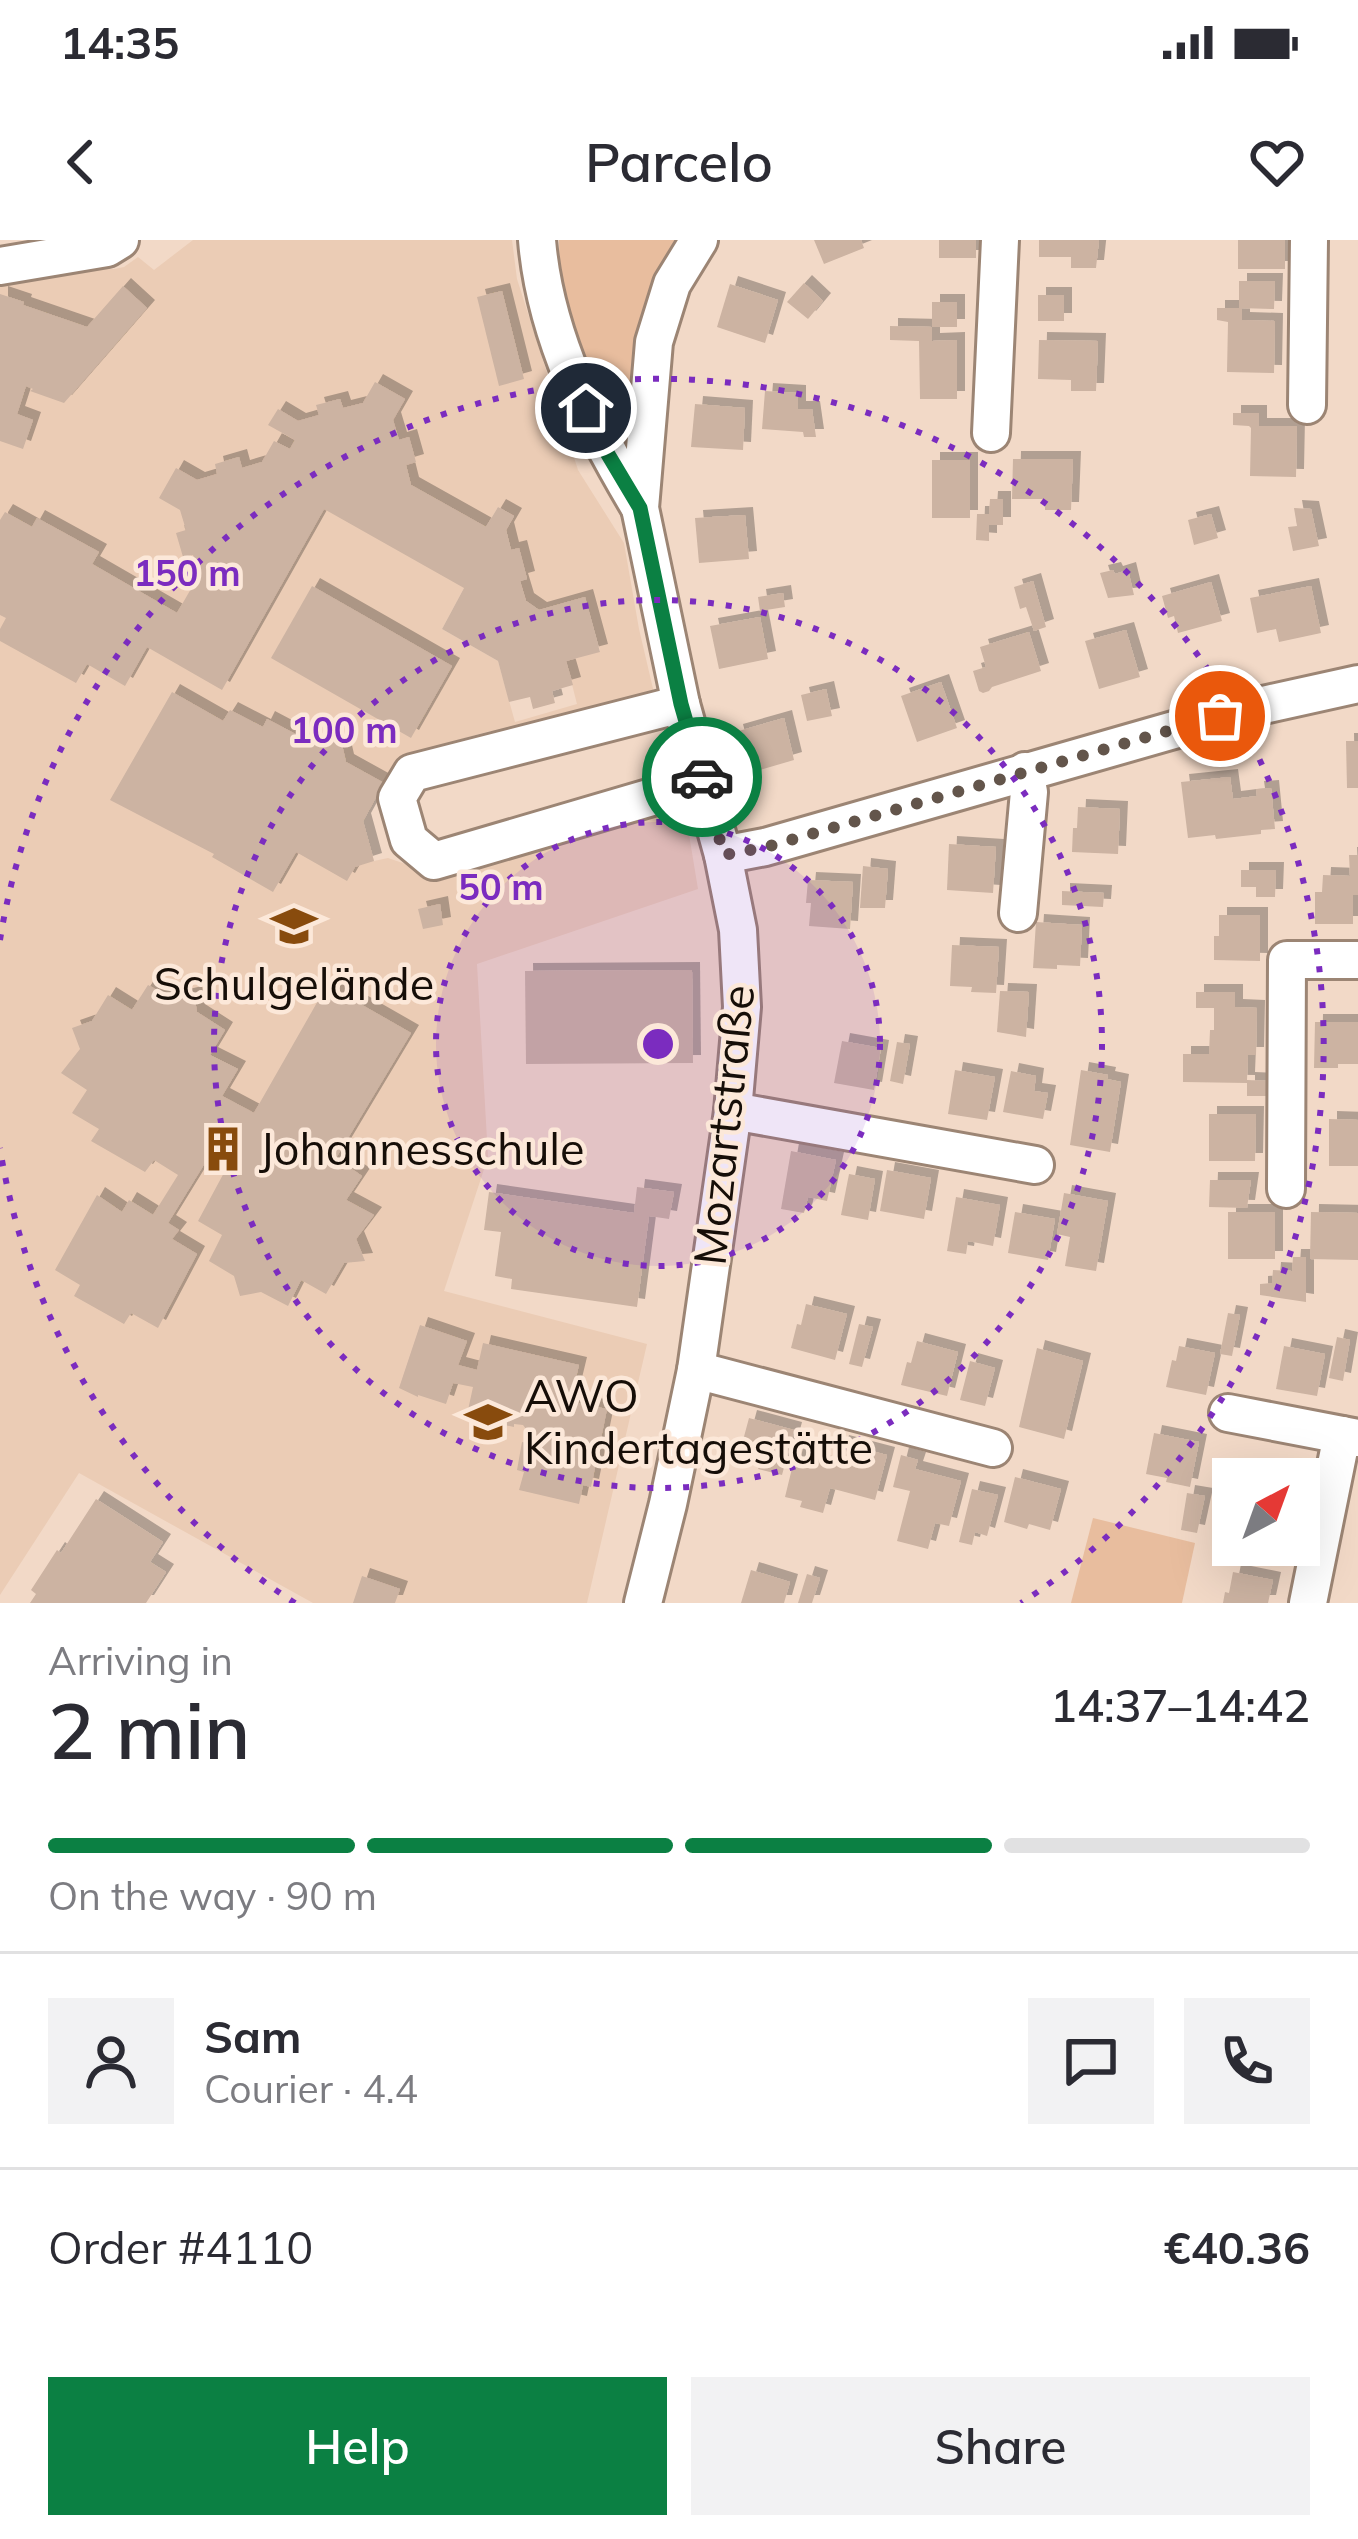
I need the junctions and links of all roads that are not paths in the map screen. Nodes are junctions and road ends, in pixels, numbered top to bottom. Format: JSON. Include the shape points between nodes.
{"nodes":[{"id":1,"x":120,"y":240,"type":"edge"},
{"id":2,"x":537,"y":240,"type":"edge"},
{"id":3,"x":699,"y":240,"type":"edge"},
{"id":4,"x":1000,"y":240,"type":"edge"},
{"id":5,"x":1310,"y":240,"type":"edge"},
{"id":6,"x":0,"y":266,"type":"edge"},
{"id":7,"x":1307,"y":405,"type":"dead end"},
{"id":8,"x":991,"y":433,"type":"dead end"},
{"id":9,"x":640,"y":508,"type":"junction"},
{"id":10,"x":1358,"y":684,"type":"edge"},
{"id":11,"x":681,"y":704,"type":"junction"},
{"id":12,"x":1025,"y":771,"type":"junction"},
{"id":13,"x":703,"y":782,"type":"junction"},
{"id":14,"x":724,"y":855,"type":"junction"},
{"id":15,"x":1018,"y":913,"type":"dead end"},
{"id":16,"x":1358,"y":960,"type":"edge"},
{"id":17,"x":734,"y":1112,"type":"junction"},
{"id":18,"x":1035,"y":1165,"type":"dead end"},
{"id":19,"x":1286,"y":1190,"type":"dead end"},
{"id":20,"x":696,"y":1370,"type":"junction"},
{"id":21,"x":1228,"y":1413,"type":"dead end"},
{"id":22,"x":1350,"y":1437,"type":"edge"},
{"id":23,"x":993,"y":1448,"type":"dead end"},
{"id":24,"x":643,"y":1603,"type":"edge"},
{"id":25,"x":1308,"y":1603,"type":"edge"}],
"edges":[{"from":1,"to":6,"type":"street"},
{"from":2,"to":9,"type":"street","name":"Mozartstraße","via":[[569,370]]},
{"from":3,"to":9,"type":"street","name":"Mozartstraße","via":[[672,284],[654,342]]},
{"from":4,"to":8,"type":"street"},
{"from":5,"to":7,"type":"street"},
{"from":9,"to":11,"type":"street","name":"Mozartstraße"},
{"from":10,"to":12,"type":"street"},
{"from":11,"to":13,"type":"street","name":"Mozartstraße"},
{"from":11,"to":13,"type":"street","via":[[412,773],[397,798],[410,840],[434,861]]},
{"from":12,"to":14,"type":"street"},
{"from":12,"to":15,"type":"street"},
{"from":13,"to":14,"type":"street","name":"Mozartstraße"},
{"from":14,"to":17,"type":"street","name":"Mozartstraße","via":[[742,1006]]},
{"from":16,"to":19,"type":"street","via":[[1287,960]]},
{"from":17,"to":18,"type":"street"},
{"from":17,"to":20,"type":"street","name":"Mozartstraße"},
{"from":20,"to":23,"type":"street"},
{"from":20,"to":24,"type":"street","name":"Mozartstraße"},
{"from":21,"to":22,"type":"street"},
{"from":22,"to":25,"type":"street"}]}
